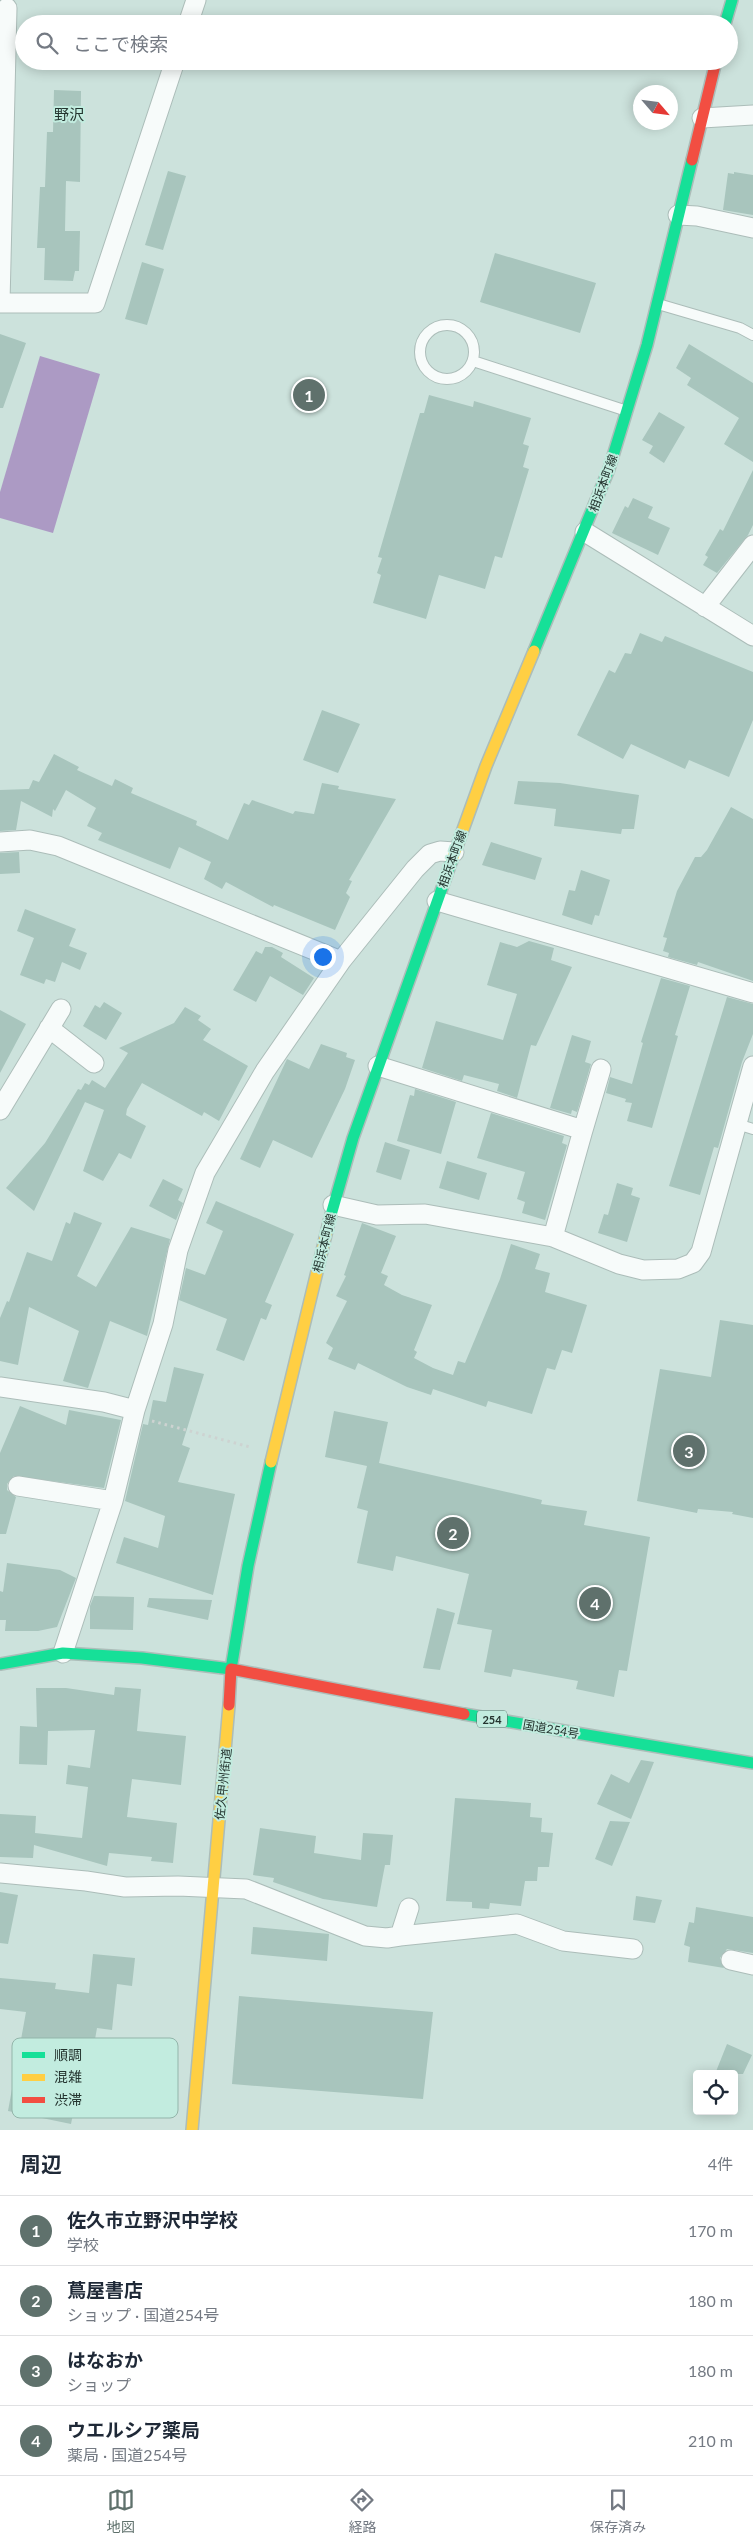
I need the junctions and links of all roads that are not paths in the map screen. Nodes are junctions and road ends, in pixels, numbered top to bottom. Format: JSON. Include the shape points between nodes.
{"nodes":[{"id":1,"x":196,"y":0,"type":"edge"},
{"id":2,"x":732,"y":0,"type":"edge"},
{"id":3,"x":7,"y":8,"type":"dead end"},
{"id":4,"x":191,"y":15,"type":"edge"},
{"id":5,"x":728,"y":15,"type":"edge"},
{"id":6,"x":172,"y":70,"type":"edge"},
{"id":7,"x":714,"y":70,"type":"edge"},
{"id":8,"x":753,"y":115,"type":"edge"},
{"id":9,"x":702,"y":118,"type":"junction"},
{"id":10,"x":678,"y":214,"type":"junction"},
{"id":11,"x":753,"y":228,"type":"edge"},
{"id":12,"x":658,"y":303,"type":"junction"},
{"id":13,"x":753,"y":335,"type":"edge"},
{"id":14,"x":473,"y":361,"type":"junction"},
{"id":15,"x":627,"y":411,"type":"junction"},
{"id":16,"x":585,"y":532,"type":"junction"},
{"id":17,"x":753,"y":545,"type":"edge"},
{"id":18,"x":705,"y":607,"type":"junction"},
{"id":19,"x":753,"y":636,"type":"edge"},
{"id":20,"x":0,"y":842,"type":"edge"},
{"id":21,"x":454,"y":852,"type":"junction"},
{"id":22,"x":437,"y":901,"type":"junction"},
{"id":23,"x":342,"y":962,"type":"junction"},
{"id":24,"x":753,"y":993,"type":"edge"},
{"id":25,"x":61,"y":1010,"type":"dead end"},
{"id":26,"x":49,"y":1028,"type":"junction"},
{"id":27,"x":94,"y":1063,"type":"dead end"},
{"id":28,"x":378,"y":1066,"type":"junction"},
{"id":29,"x":753,"y":1066,"type":"edge"},
{"id":30,"x":601,"y":1069,"type":"dead end"},
{"id":31,"x":0,"y":1110,"type":"edge"},
{"id":32,"x":745,"y":1126,"type":"edge"},
{"id":33,"x":584,"y":1130,"type":"junction"},
{"id":34,"x":334,"y":1205,"type":"junction"},
{"id":35,"x":553,"y":1237,"type":"junction"},
{"id":36,"x":0,"y":1387,"type":"edge"},
{"id":37,"x":135,"y":1413,"type":"junction"},
{"id":38,"x":18,"y":1486,"type":"dead end"},
{"id":39,"x":113,"y":1501,"type":"junction"},
{"id":40,"x":63,"y":1653,"type":"junction"},
{"id":41,"x":0,"y":1664,"type":"edge"},
{"id":42,"x":231,"y":1669,"type":"junction"},
{"id":43,"x":753,"y":1763,"type":"edge"},
{"id":44,"x":0,"y":1873,"type":"edge"},
{"id":45,"x":212,"y":1888,"type":"junction"},
{"id":46,"x":409,"y":1908,"type":"dead end"},
{"id":47,"x":400,"y":1936,"type":"junction"},
{"id":48,"x":633,"y":1950,"type":"dead end"},
{"id":49,"x":731,"y":1960,"type":"dead end"},
{"id":50,"x":753,"y":1965,"type":"edge"},
{"id":51,"x":192,"y":2130,"type":"edge"}],
"edges":[{"from":1,"to":4,"type":"street"},
{"from":2,"to":5,"type":"main road"},
{"from":3,"to":6,"type":"street","via":[[0,303],[95,303]]},
{"from":7,"to":9,"type":"main road","name":"相浜本町線"},
{"from":8,"to":9,"type":"street"},
{"from":9,"to":10,"type":"main road","name":"相浜本町線"},
{"from":10,"to":11,"type":"street"},
{"from":10,"to":12,"type":"main road","name":"相浜本町線"},
{"from":12,"to":13,"type":"lane"},
{"from":12,"to":15,"type":"main road","name":"相浜本町線"},
{"from":14,"to":14,"type":"lane","via":[[461,376],[443,379],[427,371],[420,353],[421,344],[432,329],[457,326],[474,344]]},
{"from":14,"to":15,"type":"lane"},
{"from":15,"to":16,"type":"main road","name":"相浜本町線"},
{"from":16,"to":18,"type":"street"},
{"from":16,"to":21,"type":"main road","name":"相浜本町線","via":[[518,688]]},
{"from":17,"to":18,"type":"street"},
{"from":18,"to":19,"type":"street"},
{"from":20,"to":23,"type":"street","via":[[30,840],[58,846]]},
{"from":21,"to":22,"type":"main road","name":"相浜本町線"},
{"from":21,"to":23,"type":"street","via":[[430,854]]},
{"from":22,"to":24,"type":"street"},
{"from":22,"to":28,"type":"main road","name":"相浜本町線"},
{"from":23,"to":37,"type":"street","via":[[265,1071],[205,1173],[178,1250],[163,1324]]},
{"from":25,"to":26,"type":"street"},
{"from":26,"to":27,"type":"street"},
{"from":26,"to":31,"type":"street"},
{"from":28,"to":33,"type":"street"},
{"from":28,"to":34,"type":"main road","name":"相浜本町線"},
{"from":29,"to":32,"type":"street"},
{"from":30,"to":33,"type":"street"},
{"from":32,"to":35,"type":"street","via":[[701,1252],[694,1263],[678,1269],[643,1270],[619,1264]]},
{"from":33,"to":35,"type":"street"},
{"from":34,"to":35,"type":"street","via":[[377,1215],[425,1214]]},
{"from":34,"to":42,"type":"main road","name":"相浜本町線","via":[[273,1453],[248,1566]]},
{"from":36,"to":37,"type":"street","via":[[104,1402]]},
{"from":37,"to":39,"type":"street"},
{"from":38,"to":39,"type":"street"},
{"from":39,"to":40,"type":"street"},
{"from":40,"to":41,"type":"main road"},
{"from":40,"to":42,"type":"main road","via":[[142,1658]]},
{"from":42,"to":43,"type":"main road","name":"国道254号","number":"254","via":[[483,1718]]},
{"from":42,"to":45,"type":"main road","name":"佐久甲州街道"},
{"from":44,"to":45,"type":"street","via":[[125,1887]]},
{"from":45,"to":47,"type":"street","via":[[246,1889],[365,1936]]},
{"from":45,"to":51,"type":"main road","name":"佐久甲州街道"},
{"from":46,"to":47,"type":"street"},
{"from":47,"to":48,"type":"street","via":[[517,1924],[563,1940]]},
{"from":49,"to":50,"type":"street"}]}
